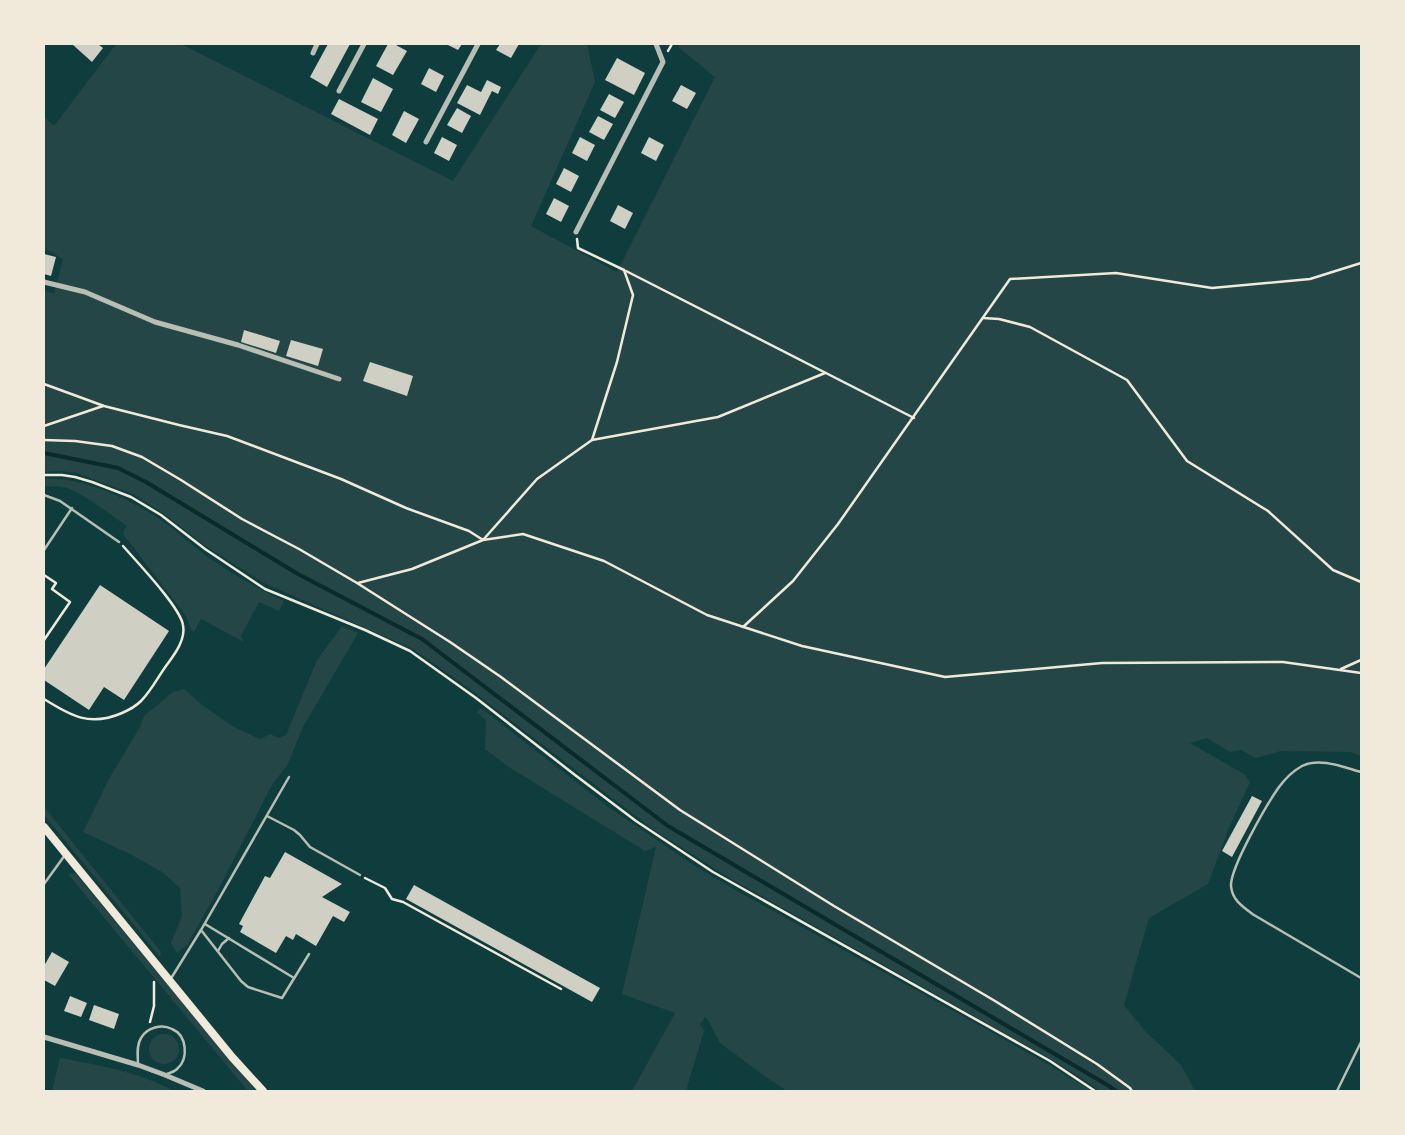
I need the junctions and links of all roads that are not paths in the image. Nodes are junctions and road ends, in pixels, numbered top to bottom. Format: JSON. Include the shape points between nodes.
{"nodes":[{"id":1,"x":317,"y":44,"type":"edge"},
{"id":2,"x":364,"y":44,"type":"edge"},
{"id":3,"x":478,"y":44,"type":"edge"},
{"id":4,"x":656,"y":44,"type":"edge"},
{"id":5,"x":313,"y":53,"type":"dead end"},
{"id":6,"x":339,"y":91,"type":"dead end"},
{"id":7,"x":426,"y":142,"type":"dead end"},
{"id":8,"x":576,"y":232,"type":"road end"},
{"id":9,"x":44,"y":282,"type":"edge"},
{"id":10,"x":339,"y":379,"type":"dead end"},
{"id":11,"x":44,"y":495,"type":"edge"},
{"id":12,"x":72,"y":508,"type":"junction"},
{"id":13,"x":120,"y":542,"type":"road end"},
{"id":14,"x":44,"y":550,"type":"edge"},
{"id":15,"x":1361,"y":772,"type":"edge"},
{"id":16,"x":290,"y":777,"type":"dead end"},
{"id":17,"x":267,"y":816,"type":"junction"},
{"id":18,"x":44,"y":827,"type":"edge"},
{"id":19,"x":66,"y":854,"type":"junction"},
{"id":20,"x":360,"y":875,"type":"road end"},
{"id":21,"x":44,"y":884,"type":"edge"},
{"id":22,"x":205,"y":924,"type":"junction"},
{"id":23,"x":201,"y":930,"type":"junction"},
{"id":24,"x":229,"y":938,"type":"junction"},
{"id":25,"x":218,"y":951,"type":"junction"},
{"id":26,"x":309,"y":954,"type":"dead end"},
{"id":27,"x":294,"y":978,"type":"junction"},
{"id":28,"x":1361,"y":978,"type":"edge"},
{"id":29,"x":170,"y":981,"type":"junction"},
{"id":30,"x":44,"y":1037,"type":"edge"},
{"id":31,"x":1361,"y":1042,"type":"edge"},
{"id":32,"x":138,"y":1065,"type":"junction"},
{"id":33,"x":165,"y":1075,"type":"junction"},
{"id":34,"x":203,"y":1091,"type":"edge"},
{"id":35,"x":263,"y":1091,"type":"edge"},
{"id":36,"x":1337,"y":1091,"type":"edge"}],
"edges":[{"from":1,"to":5,"type":"street"},
{"from":2,"to":6,"type":"street"},
{"from":3,"to":7,"type":"street"},
{"from":4,"to":8,"type":"street","via":[[663,62]]},
{"from":9,"to":10,"type":"street","via":[[85,292],[155,322],[238,345]]},
{"from":11,"to":12,"type":"lane"},
{"from":12,"to":13,"type":"lane"},
{"from":12,"to":14,"type":"lane"},
{"from":15,"to":28,"type":"lane","via":[[1321,762],[1302,766],[1292,773],[1280,786],[1252,834],[1238,860],[1231,885],[1239,904],[1254,915]]},
{"from":16,"to":17,"type":"lane"},
{"from":17,"to":20,"type":"lane","via":[[294,830],[310,847]]},
{"from":17,"to":22,"type":"lane"},
{"from":18,"to":19,"type":"main road"},
{"from":19,"to":21,"type":"lane"},
{"from":19,"to":29,"type":"main road"},
{"from":22,"to":23,"type":"lane"},
{"from":22,"to":24,"type":"lane"},
{"from":23,"to":25,"type":"lane"},
{"from":23,"to":29,"type":"lane"},
{"from":24,"to":25,"type":"lane"},
{"from":24,"to":27,"type":"lane"},
{"from":25,"to":27,"type":"lane","via":[[248,987],[282,998]]},
{"from":26,"to":27,"type":"lane"},
{"from":29,"to":35,"type":"main road"},
{"from":30,"to":32,"type":"street"},
{"from":31,"to":36,"type":"lane"},
{"from":32,"to":33,"type":"street"},
{"from":32,"to":33,"type":"lane","via":[[137,1050],[141,1037],[157,1026],[173,1029],[181,1036],[186,1048],[177,1070]]},
{"from":33,"to":34,"type":"street"}]}
